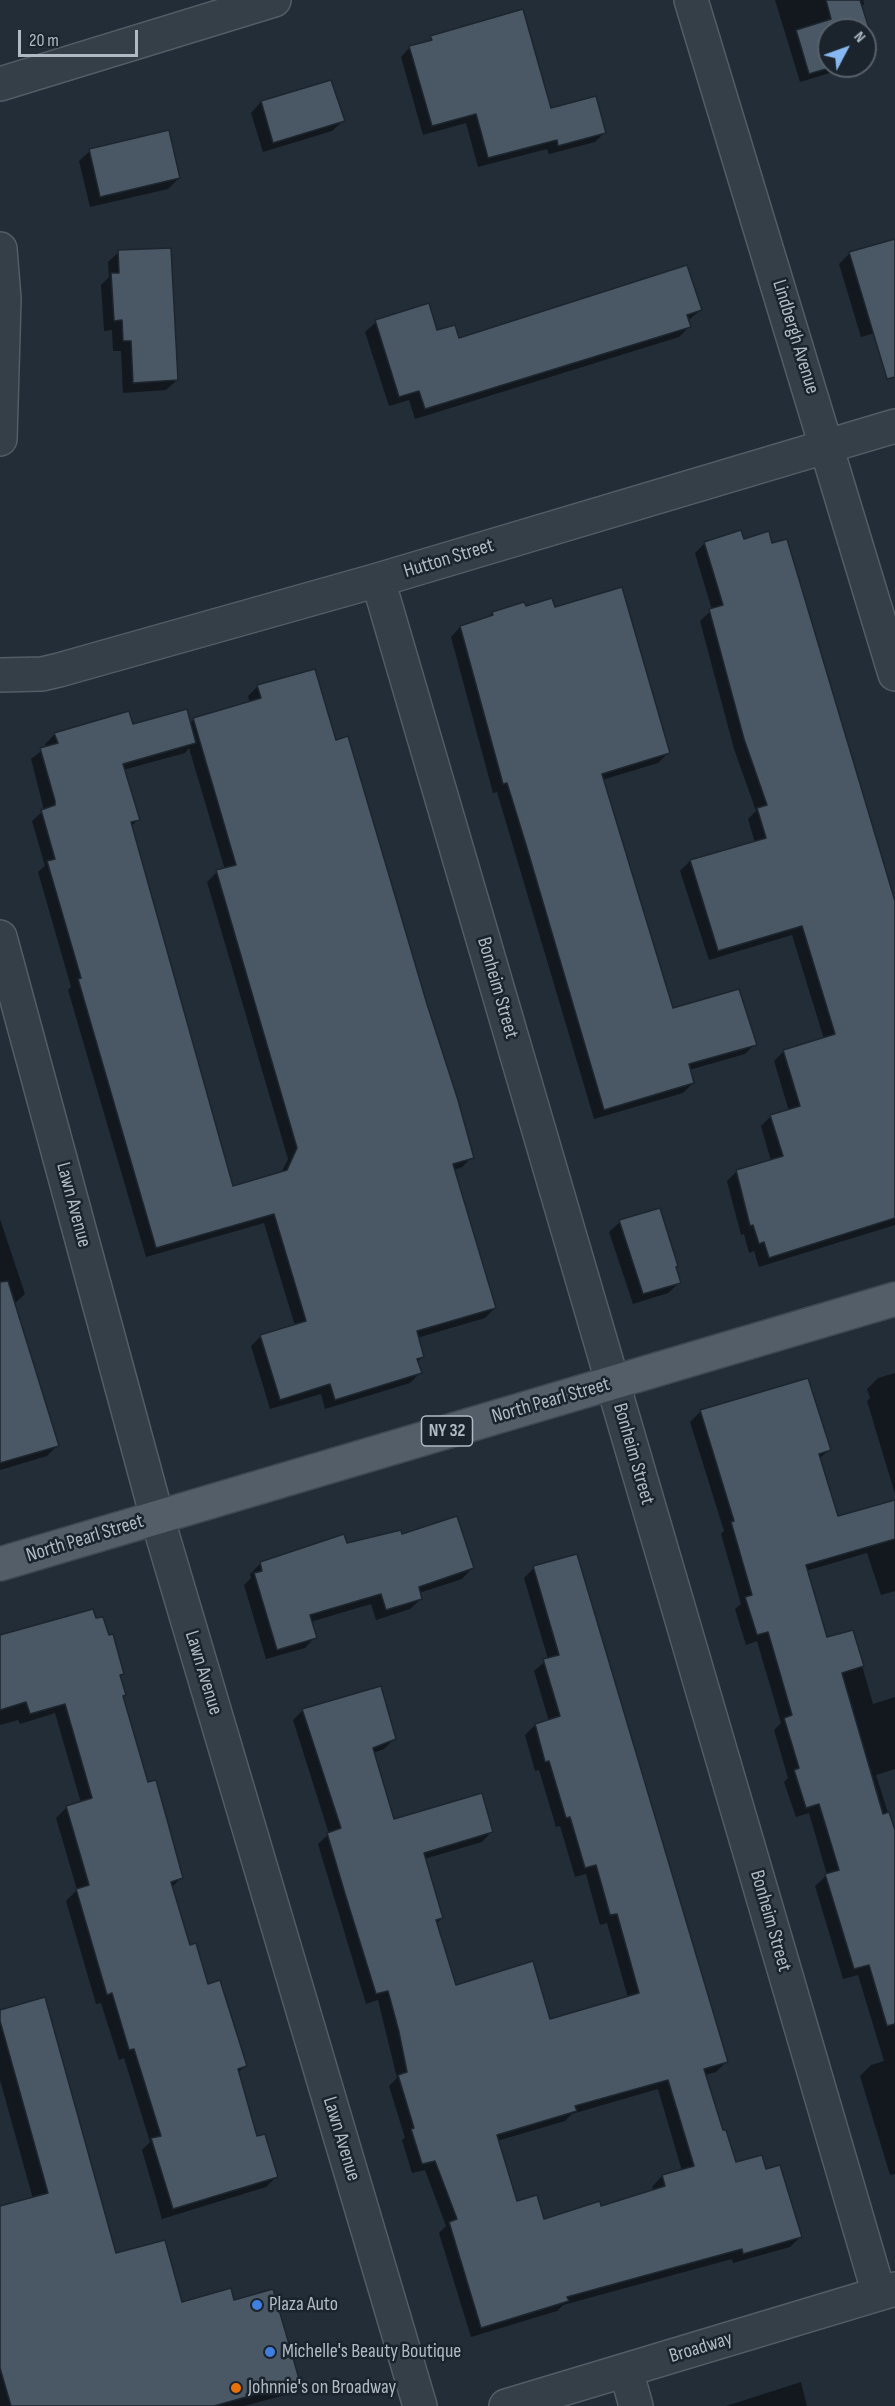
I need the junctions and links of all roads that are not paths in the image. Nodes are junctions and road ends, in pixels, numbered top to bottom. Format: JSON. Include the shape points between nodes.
{"nodes":[{"id":1,"x":274,"y":0,"type":"edge"},
{"id":2,"x":691,"y":0,"type":"edge"},
{"id":3,"x":0,"y":84,"type":"edge"},
{"id":4,"x":0,"y":249,"type":"edge"},
{"id":5,"x":895,"y":426,"type":"edge"},
{"id":6,"x":0,"y":439,"type":"edge"},
{"id":7,"x":828,"y":446,"type":"junction"},
{"id":8,"x":378,"y":580,"type":"junction"},
{"id":9,"x":895,"y":674,"type":"edge"},
{"id":10,"x":0,"y":675,"type":"edge"},
{"id":11,"x":0,"y":937,"type":"edge"},
{"id":12,"x":895,"y":1299,"type":"edge"},
{"id":13,"x":612,"y":1383,"type":"junction"},
{"id":14,"x":157,"y":1517,"type":"junction"},
{"id":15,"x":0,"y":1564,"type":"edge"},
{"id":16,"x":887,"y":2292,"type":"edge"},
{"id":17,"x":626,"y":2370,"type":"junction"},
{"id":18,"x":420,"y":2406,"type":"edge"},
{"id":19,"x":506,"y":2406,"type":"edge"},
{"id":20,"x":636,"y":2406,"type":"edge"}],
"edges":[{"from":1,"to":3,"type":"street"},
{"from":2,"to":7,"type":"street","name":"Lindbergh Avenue"},
{"from":4,"to":6,"type":"street","via":[[4,363]]},
{"from":5,"to":7,"type":"street","name":"Hutton Street"},
{"from":7,"to":8,"type":"street","name":"Hutton Street"},
{"from":7,"to":9,"type":"street","name":"Lindbergh Avenue"},
{"from":8,"to":10,"type":"street","name":"Hutton Street","via":[[51,673]]},
{"from":8,"to":13,"type":"street","name":"Bonheim Street"},
{"from":11,"to":14,"type":"street","name":"Lawn Avenue"},
{"from":12,"to":13,"type":"main road","name":"North Pearl Street","number":"NY 32"},
{"from":13,"to":14,"type":"main road","name":"North Pearl Street","number":"NY 32"},
{"from":13,"to":16,"type":"street","name":"Bonheim Street"},
{"from":14,"to":15,"type":"main road","name":"North Pearl Street","number":"NY 32"},
{"from":14,"to":18,"type":"street","name":"Lawn Avenue"},
{"from":16,"to":17,"type":"street","name":"Broadway"},
{"from":17,"to":19,"type":"street","name":"Broadway"},
{"from":17,"to":20,"type":"street"}]}
